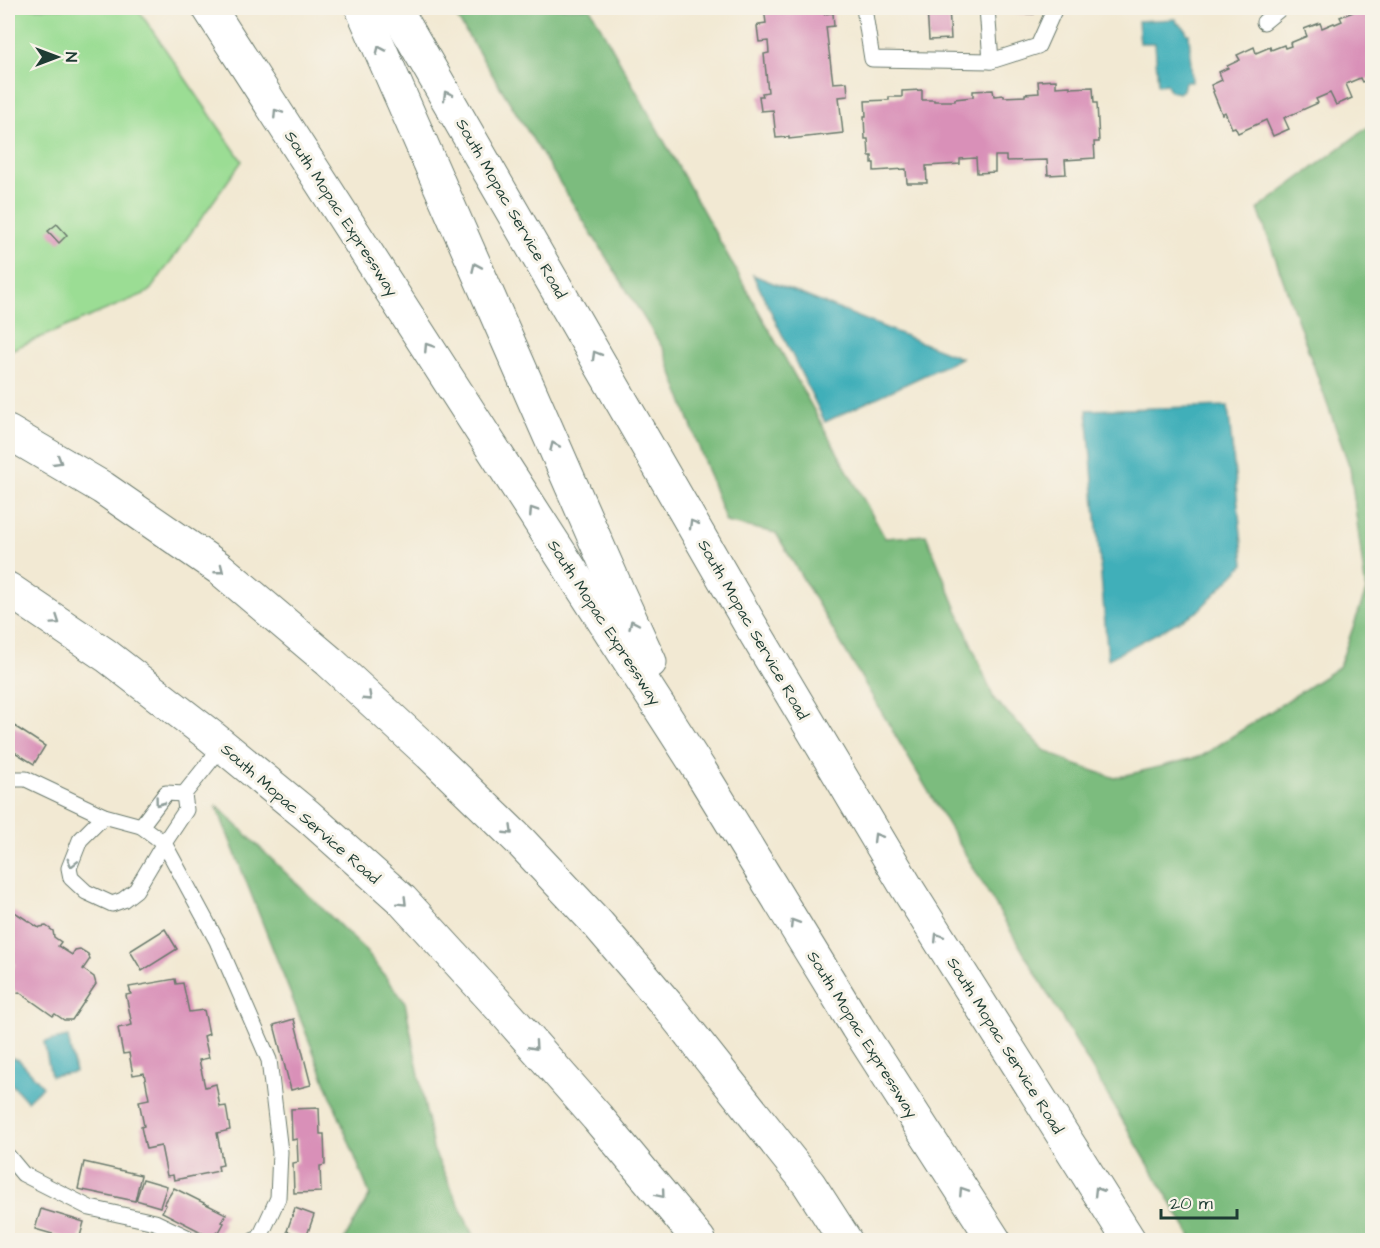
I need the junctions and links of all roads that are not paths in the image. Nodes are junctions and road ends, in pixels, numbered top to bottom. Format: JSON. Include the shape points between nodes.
{"nodes":[{"id":1,"x":209,"y":8,"type":"edge"},
{"id":2,"x":362,"y":8,"type":"edge"},
{"id":3,"x":395,"y":8,"type":"edge"},
{"id":4,"x":864,"y":8,"type":"edge"},
{"id":5,"x":987,"y":8,"type":"edge"},
{"id":6,"x":1055,"y":8,"type":"edge"},
{"id":7,"x":1281,"y":8,"type":"edge"},
{"id":8,"x":1264,"y":22,"type":"dead end"},
{"id":9,"x":991,"y":61,"type":"junction"},
{"id":10,"x":8,"y":432,"type":"edge"},
{"id":11,"x":8,"y":589,"type":"edge"},
{"id":12,"x":223,"y":745,"type":"junction"},
{"id":13,"x":701,"y":772,"type":"junction"},
{"id":14,"x":8,"y":779,"type":"edge"},
{"id":15,"x":184,"y":794,"type":"junction"},
{"id":16,"x":104,"y":816,"type":"junction"},
{"id":17,"x":141,"y":826,"type":"junction"},
{"id":18,"x":164,"y":843,"type":"junction"},
{"id":19,"x":8,"y":1156,"type":"edge"},
{"id":20,"x":193,"y":1240,"type":"edge"},
{"id":21,"x":254,"y":1240,"type":"edge"},
{"id":22,"x":699,"y":1240,"type":"edge"},
{"id":23,"x":844,"y":1240,"type":"edge"},
{"id":24,"x":994,"y":1240,"type":"edge"},
{"id":25,"x":1130,"y":1240,"type":"edge"}],
"edges":[{"from":13,"to":1,"type":"main road","name":"South Mopac Expressway","one_way":true},
{"from":13,"to":2,"type":"main road","one_way":true},
{"from":25,"to":3,"type":"main road","name":"South Mopac Service Road","one_way":true,"via":[[901,878]]},
{"from":4,"to":9,"type":"lane","via":[[872,59]]},
{"from":5,"to":9,"type":"lane"},
{"from":6,"to":9,"type":"lane","via":[[1038,46]]},
{"from":7,"to":8,"type":"lane"},
{"from":10,"to":23,"type":"main road","one_way":true,"via":[[103,488],[219,568],[329,661],[463,786],[597,923],[668,1006],[809,1184]]},
{"from":11,"to":12,"type":"main road","name":"South Mopac Service Road","one_way":true,"via":[[107,656]]},
{"from":12,"to":15,"type":"lane"},
{"from":12,"to":22,"type":"main road","name":"South Mopac Service Road","one_way":true,"via":[[402,900],[597,1117]]},
{"from":24,"to":13,"type":"main road","name":"South Mopac Expressway","one_way":true,"via":[[857,1027]]},
{"from":14,"to":16,"type":"lane","via":[[26,779]]},
{"from":15,"to":17,"type":"lane","one_way":true,"via":[[166,792]]},
{"from":15,"to":18,"type":"lane","via":[[186,810]]},
{"from":16,"to":17,"type":"lane"},
{"from":16,"to":18,"type":"lane","one_way":true,"via":[[80,840],[69,868],[71,878],[86,892],[112,904],[136,890]]},
{"from":17,"to":18,"type":"lane"},
{"from":18,"to":21,"type":"lane","via":[[217,941],[268,1060],[280,1152],[278,1198],[259,1239]]},
{"from":19,"to":20,"type":"lane","via":[[23,1174],[90,1208],[155,1222]]}]}
